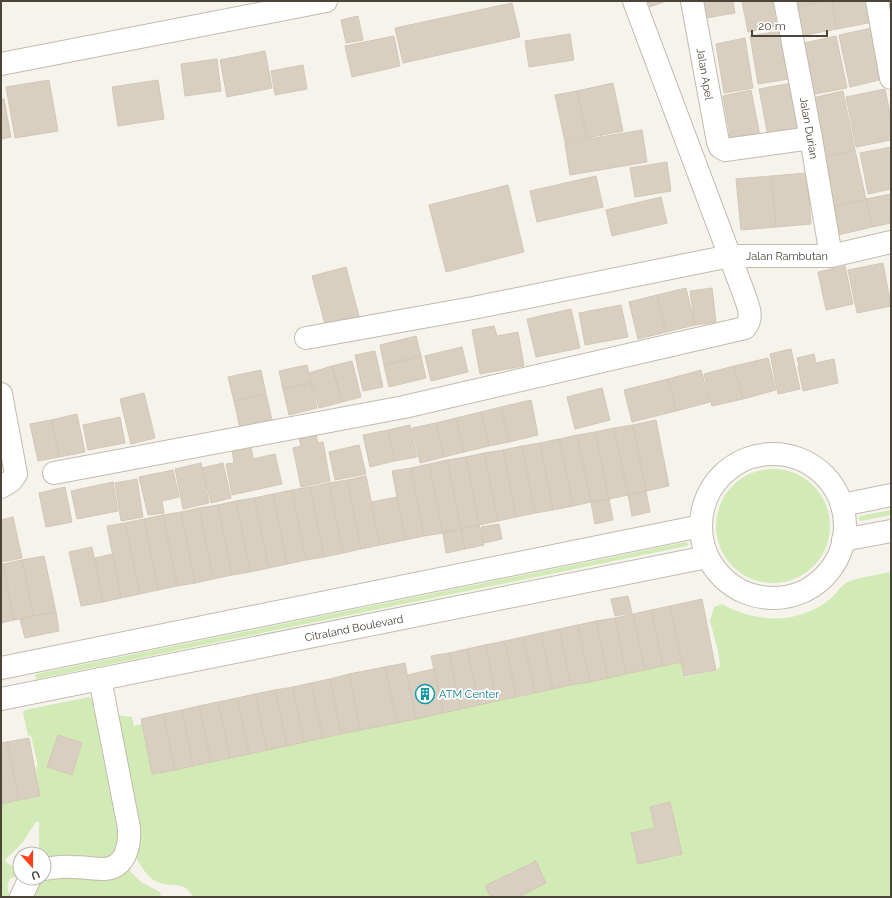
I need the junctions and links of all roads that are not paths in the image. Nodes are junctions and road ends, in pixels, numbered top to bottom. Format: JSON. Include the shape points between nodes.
{"nodes":[{"id":1,"x":326,"y":1,"type":"edge"},
{"id":2,"x":634,"y":1,"type":"edge"},
{"id":3,"x":692,"y":1,"type":"edge"},
{"id":4,"x":785,"y":1,"type":"edge"},
{"id":5,"x":877,"y":1,"type":"edge"},
{"id":6,"x":1,"y":64,"type":"edge"},
{"id":7,"x":891,"y":78,"type":"edge"},
{"id":8,"x":811,"y":138,"type":"junction"},
{"id":9,"x":891,"y":242,"type":"edge"},
{"id":10,"x":730,"y":256,"type":"junction"},
{"id":11,"x":831,"y":256,"type":"junction"},
{"id":12,"x":306,"y":338,"type":"dead end"},
{"id":13,"x":1,"y":394,"type":"edge"},
{"id":14,"x":54,"y":473,"type":"dead end"},
{"id":15,"x":1,"y":487,"type":"edge"},
{"id":16,"x":891,"y":495,"type":"edge"},
{"id":17,"x":842,"y":505,"type":"junction"},
{"id":18,"x":701,"y":526,"type":"junction"},
{"id":19,"x":891,"y":531,"type":"edge"},
{"id":20,"x":843,"y":540,"type":"junction"},
{"id":21,"x":708,"y":557,"type":"junction"},
{"id":22,"x":7,"y":667,"type":"edge"},
{"id":23,"x":100,"y":679,"type":"junction"},
{"id":24,"x":10,"y":697,"type":"edge"},
{"id":25,"x":52,"y":868,"type":"edge"},
{"id":26,"x":26,"y":886,"type":"edge"},
{"id":27,"x":21,"y":897,"type":"edge"}],
"edges":[{"from":1,"to":6,"type":"street"},
{"from":2,"to":10,"type":"street"},
{"from":3,"to":8,"type":"street","name":"Jalan Apel","via":[[720,147],[725,150]]},
{"from":4,"to":8,"type":"street","name":"Jalan Durian"},
{"from":5,"to":7,"type":"street"},
{"from":8,"to":11,"type":"street","name":"Jalan Durian"},
{"from":9,"to":11,"type":"street","name":"Jalan Rambutan"},
{"from":10,"to":11,"type":"street","name":"Jalan Rambutan"},
{"from":10,"to":12,"type":"street","name":"Jalan Rambutan","via":[[473,308]]},
{"from":10,"to":14,"type":"street","via":[[750,313],[749,323],[745,328],[404,407]]},
{"from":13,"to":15,"type":"street","via":[[16,474],[11,481]]},
{"from":16,"to":17,"type":"street"},
{"from":17,"to":18,"type":"street","via":[[830,482],[817,469],[789,456],[764,455],[745,460],[729,469],[716,482],[706,498]]},
{"from":17,"to":20,"type":"street","via":[[845,517]]},
{"from":18,"to":21,"type":"street"},
{"from":18,"to":22,"type":"street"},
{"from":19,"to":20,"type":"street"},
{"from":20,"to":21,"type":"street","via":[[830,570],[816,584],[800,593],[781,598],[763,598],[744,593],[728,583],[715,570]]},
{"from":21,"to":23,"type":"street","name":"Citraland Boulevard"},
{"from":22,"to":24,"type":"street"},
{"from":23,"to":24,"type":"street","name":"Citraland Boulevard"},
{"from":23,"to":25,"type":"street","via":[[130,841],[126,855],[106,869]]},
{"from":26,"to":27,"type":"street"}]}
